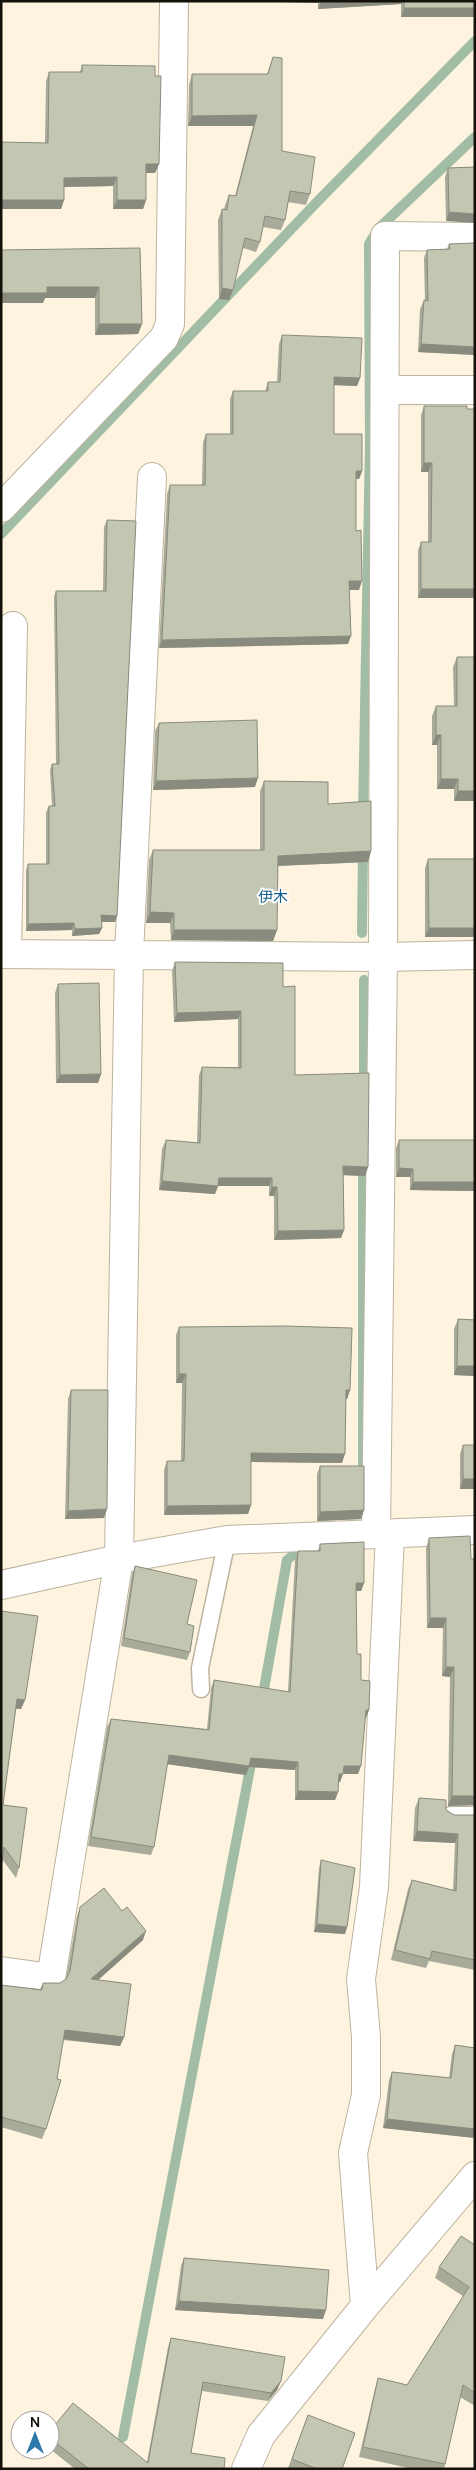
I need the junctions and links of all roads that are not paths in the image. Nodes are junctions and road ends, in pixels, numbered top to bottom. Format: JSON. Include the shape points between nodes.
{"nodes":[{"id":1,"x":174,"y":1,"type":"edge"},
{"id":2,"x":475,"y":237,"type":"edge"},
{"id":3,"x":386,"y":390,"type":"junction"},
{"id":4,"x":475,"y":390,"type":"edge"},
{"id":5,"x":152,"y":477,"type":"dead end"},
{"id":6,"x":1,"y":508,"type":"edge"},
{"id":7,"x":13,"y":626,"type":"dead end"},
{"id":8,"x":4,"y":954,"type":"edge"},
{"id":9,"x":129,"y":954,"type":"junction"},
{"id":10,"x":475,"y":955,"type":"edge"},
{"id":11,"x":383,"y":957,"type":"junction"},
{"id":12,"x":475,"y":1530,"type":"edge"},
{"id":13,"x":383,"y":1533,"type":"junction"},
{"id":14,"x":227,"y":1540,"type":"junction"},
{"id":15,"x":119,"y":1559,"type":"junction"},
{"id":16,"x":1,"y":1584,"type":"edge"},
{"id":17,"x":201,"y":1689,"type":"dead end"},
{"id":18,"x":451,"y":1815,"type":"edge"},
{"id":19,"x":475,"y":1815,"type":"edge"},
{"id":20,"x":1,"y":1971,"type":"edge"},
{"id":21,"x":475,"y":2176,"type":"edge"},
{"id":22,"x":365,"y":2306,"type":"junction"},
{"id":23,"x":246,"y":2469,"type":"edge"}],
"edges":[{"from":1,"to":6,"type":"street","via":[[170,324],[164,338]]},
{"from":2,"to":3,"type":"street","via":[[385,236]]},
{"from":3,"to":4,"type":"street"},
{"from":3,"to":11,"type":"street"},
{"from":5,"to":9,"type":"street"},
{"from":7,"to":8,"type":"street"},
{"from":8,"to":9,"type":"street"},
{"from":9,"to":11,"type":"street"},
{"from":9,"to":15,"type":"street"},
{"from":10,"to":11,"type":"street"},
{"from":11,"to":13,"type":"street"},
{"from":12,"to":13,"type":"street"},
{"from":13,"to":14,"type":"street"},
{"from":13,"to":22,"type":"street","via":[[374,1887],[361,1979],[366,2036],[366,2095],[353,2153]]},
{"from":14,"to":15,"type":"street"},
{"from":14,"to":17,"type":"lane","via":[[200,1668]]},
{"from":15,"to":16,"type":"street"},
{"from":15,"to":20,"type":"street","via":[[51,1978]]},
{"from":18,"to":19,"type":"lane"},
{"from":21,"to":22,"type":"street"},
{"from":22,"to":23,"type":"street","via":[[261,2435]]}]}
